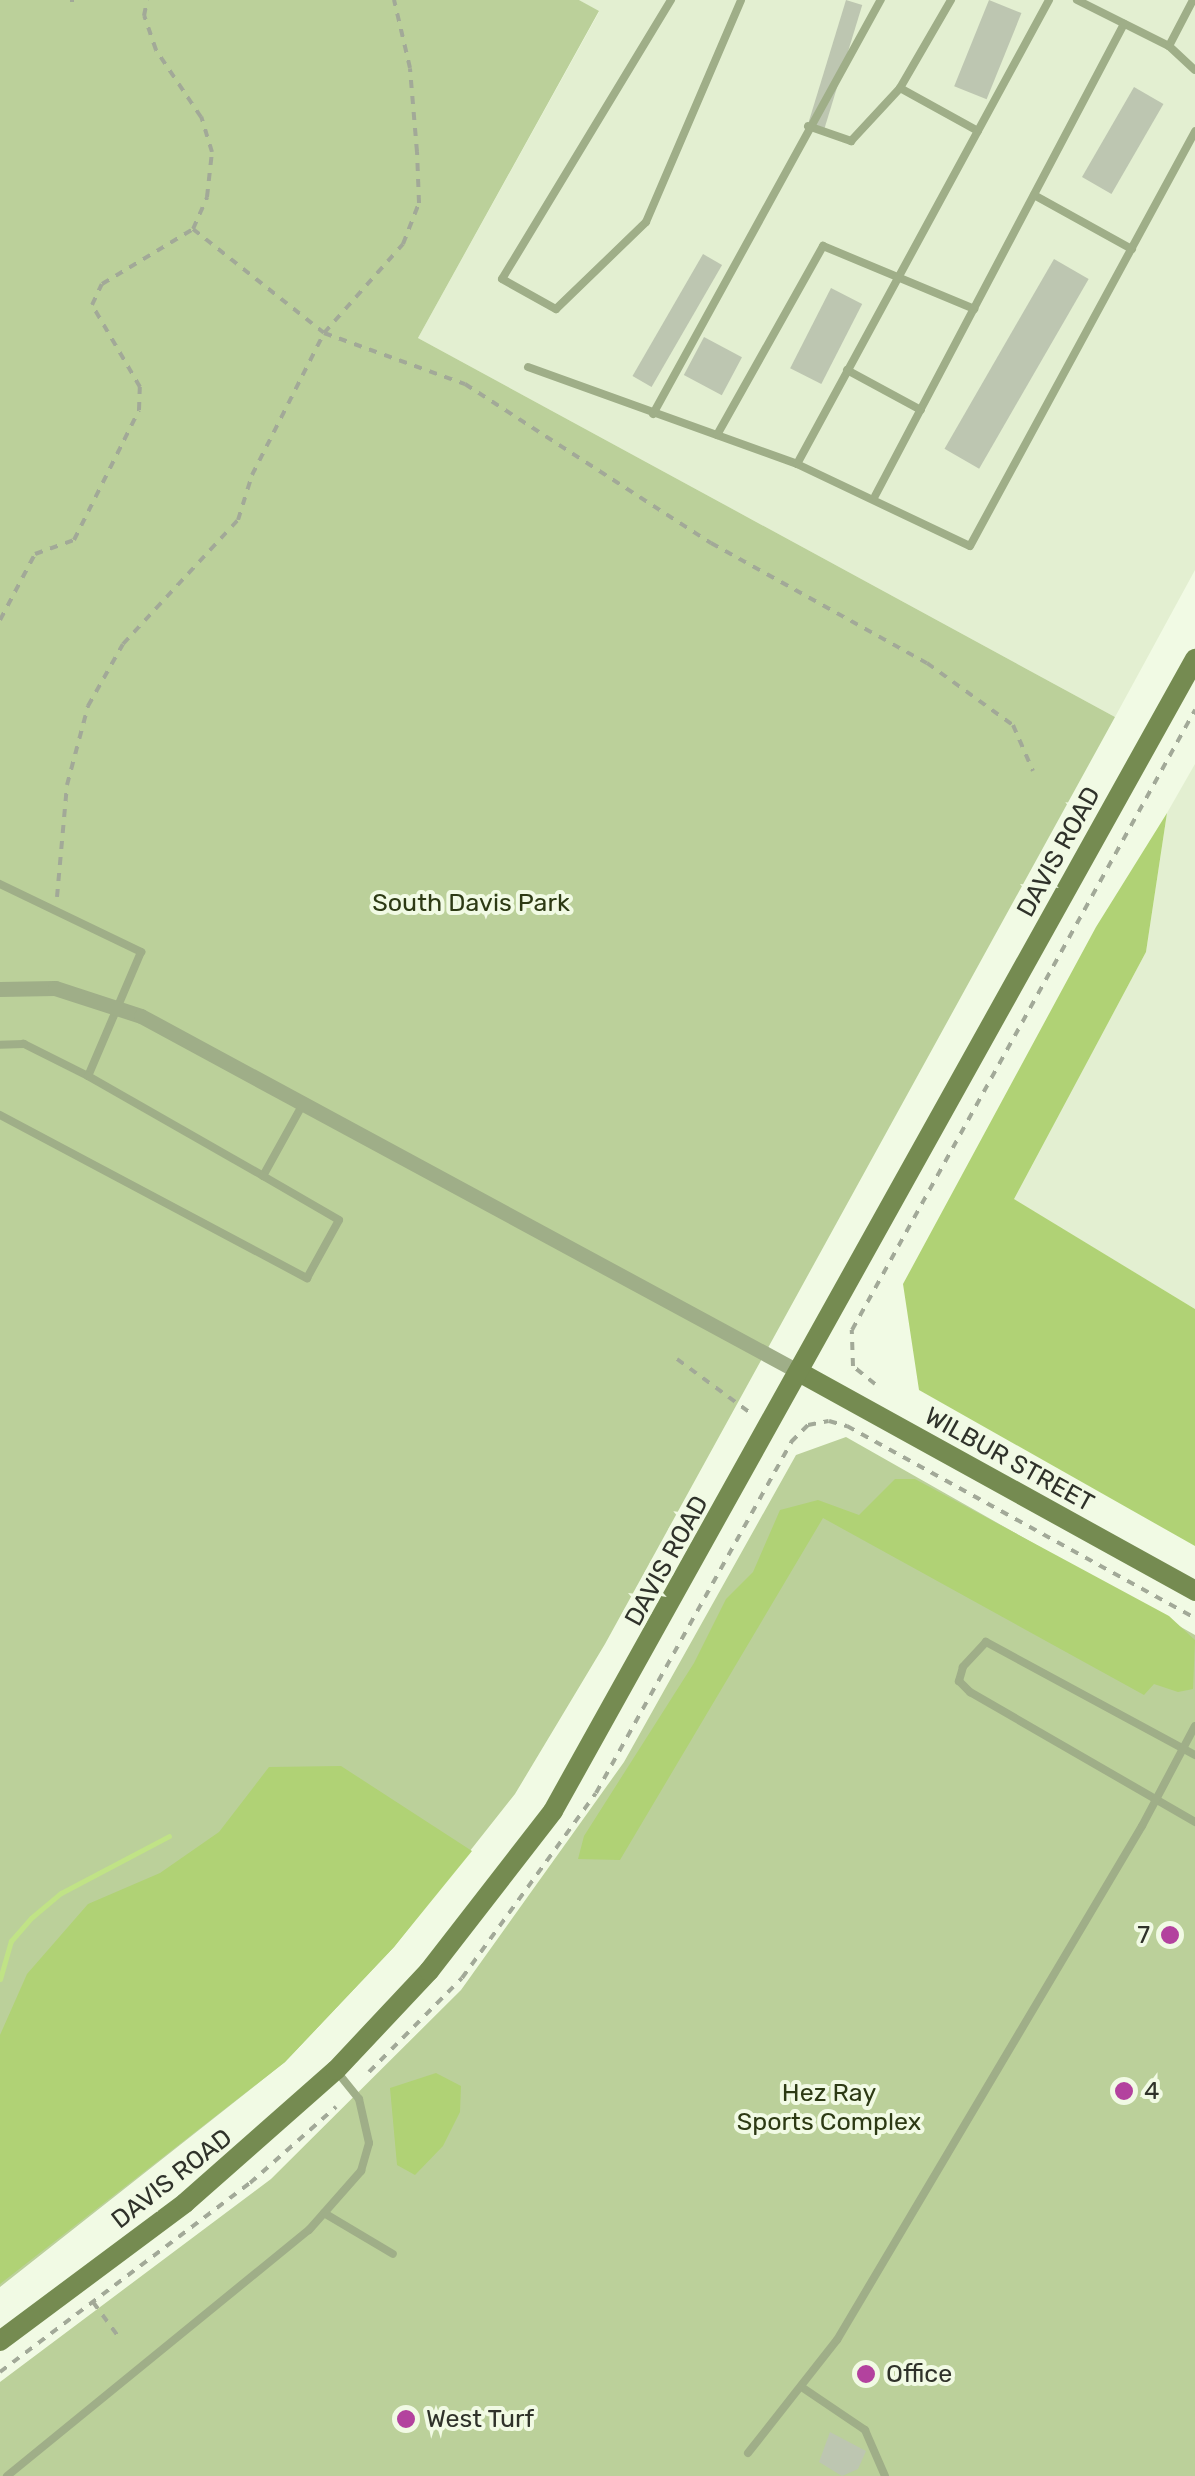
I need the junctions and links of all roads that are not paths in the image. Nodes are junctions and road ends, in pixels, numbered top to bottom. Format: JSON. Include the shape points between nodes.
{"nodes":[{"id":1,"x":671,"y":0,"type":"edge"},
{"id":2,"x":741,"y":0,"type":"edge"},
{"id":3,"x":881,"y":0,"type":"edge"},
{"id":4,"x":951,"y":0,"type":"edge"},
{"id":5,"x":1048,"y":0,"type":"edge"},
{"id":6,"x":1077,"y":0,"type":"edge"},
{"id":7,"x":1194,"y":0,"type":"edge"},
{"id":8,"x":1124,"y":24,"type":"junction"},
{"id":9,"x":1169,"y":46,"type":"junction"},
{"id":10,"x":1195,"y":70,"type":"edge"},
{"id":11,"x":900,"y":88,"type":"junction"},
{"id":12,"x":808,"y":126,"type":"junction"},
{"id":13,"x":978,"y":131,"type":"junction"},
{"id":14,"x":1195,"y":132,"type":"edge"},
{"id":15,"x":1034,"y":196,"type":"junction"},
{"id":16,"x":1132,"y":249,"type":"junction"},
{"id":17,"x":899,"y":276,"type":"junction"},
{"id":18,"x":974,"y":309,"type":"junction"},
{"id":19,"x":528,"y":367,"type":"dead end"},
{"id":20,"x":847,"y":370,"type":"junction"},
{"id":21,"x":921,"y":410,"type":"junction"},
{"id":22,"x":654,"y":414,"type":"junction"},
{"id":23,"x":717,"y":435,"type":"junction"},
{"id":24,"x":797,"y":464,"type":"junction"},
{"id":25,"x":875,"y":496,"type":"junction"},
{"id":26,"x":1195,"y":658,"type":"edge"},
{"id":27,"x":0,"y":884,"type":"edge"},
{"id":28,"x":0,"y":990,"type":"edge"},
{"id":29,"x":122,"y":1006,"type":"junction"},
{"id":30,"x":0,"y":1046,"type":"edge"},
{"id":31,"x":88,"y":1076,"type":"junction"},
{"id":32,"x":304,"y":1102,"type":"junction"},
{"id":33,"x":0,"y":1115,"type":"edge"},
{"id":34,"x":263,"y":1176,"type":"junction"},
{"id":35,"x":799,"y":1372,"type":"junction"},
{"id":36,"x":1195,"y":1591,"type":"edge"},
{"id":37,"x":1195,"y":1726,"type":"edge"},
{"id":38,"x":1183,"y":1748,"type":"junction"},
{"id":39,"x":1195,"y":1756,"type":"edge"},
{"id":40,"x":1156,"y":1800,"type":"junction"},
{"id":41,"x":1195,"y":1822,"type":"edge"},
{"id":42,"x":336,"y":2070,"type":"junction"},
{"id":43,"x":324,"y":2213,"type":"junction"},
{"id":44,"x":393,"y":2254,"type":"dead end"},
{"id":45,"x":0,"y":2341,"type":"edge"},
{"id":46,"x":802,"y":2388,"type":"junction"},
{"id":47,"x":748,"y":2453,"type":"dead end"},
{"id":48,"x":7,"y":2476,"type":"edge"},
{"id":49,"x":885,"y":2476,"type":"edge"}],
"edges":[{"from":1,"to":2,"type":"lane","via":[[502,280],[556,308],[646,222]]},
{"from":3,"to":12,"type":"lane"},
{"from":4,"to":11,"type":"lane"},
{"from":5,"to":13,"type":"lane"},
{"from":6,"to":8,"type":"lane"},
{"from":7,"to":9,"type":"lane"},
{"from":8,"to":9,"type":"lane"},
{"from":8,"to":15,"type":"lane"},
{"from":9,"to":10,"type":"lane"},
{"from":11,"to":12,"type":"lane","via":[[851,141]]},
{"from":11,"to":13,"type":"lane"},
{"from":12,"to":22,"type":"lane"},
{"from":13,"to":17,"type":"lane"},
{"from":14,"to":16,"type":"lane"},
{"from":15,"to":16,"type":"lane"},
{"from":15,"to":18,"type":"lane"},
{"from":16,"to":25,"type":"lane","via":[[970,546]]},
{"from":17,"to":18,"type":"lane"},
{"from":17,"to":20,"type":"lane"},
{"from":17,"to":23,"type":"lane","via":[[823,246]]},
{"from":18,"to":21,"type":"lane"},
{"from":19,"to":22,"type":"lane"},
{"from":20,"to":21,"type":"lane"},
{"from":20,"to":24,"type":"lane"},
{"from":21,"to":25,"type":"lane"},
{"from":22,"to":23,"type":"lane"},
{"from":23,"to":24,"type":"lane"},
{"from":24,"to":25,"type":"lane"},
{"from":26,"to":35,"type":"street","name":"DAVIS ROAD"},
{"from":27,"to":29,"type":"lane","via":[[141,952]]},
{"from":28,"to":29,"type":"street","via":[[55,988]]},
{"from":29,"to":31,"type":"lane"},
{"from":29,"to":32,"type":"street"},
{"from":30,"to":31,"type":"lane","via":[[24,1044]]},
{"from":31,"to":34,"type":"lane"},
{"from":32,"to":34,"type":"lane"},
{"from":32,"to":35,"type":"street"},
{"from":33,"to":34,"type":"lane","via":[[308,1278],[339,1220]]},
{"from":35,"to":36,"type":"street","name":"WILBUR STREET"},
{"from":35,"to":42,"type":"street","name":"DAVIS ROAD","via":[[553,1812],[429,1971]]},
{"from":37,"to":38,"type":"lane"},
{"from":38,"to":39,"type":"lane"},
{"from":38,"to":40,"type":"lane"},
{"from":38,"to":40,"type":"lane","via":[[986,1642],[963,1667],[959,1681],[970,1692]]},
{"from":40,"to":41,"type":"lane"},
{"from":40,"to":46,"type":"lane","via":[[902,2234]]},
{"from":42,"to":43,"type":"lane","via":[[358,2099],[369,2143],[360,2171]]},
{"from":42,"to":45,"type":"street","name":"DAVIS ROAD","via":[[185,2204]]},
{"from":43,"to":44,"type":"lane"},
{"from":43,"to":48,"type":"lane"},
{"from":46,"to":47,"type":"lane"},
{"from":46,"to":49,"type":"lane","via":[[865,2430]]}]}
